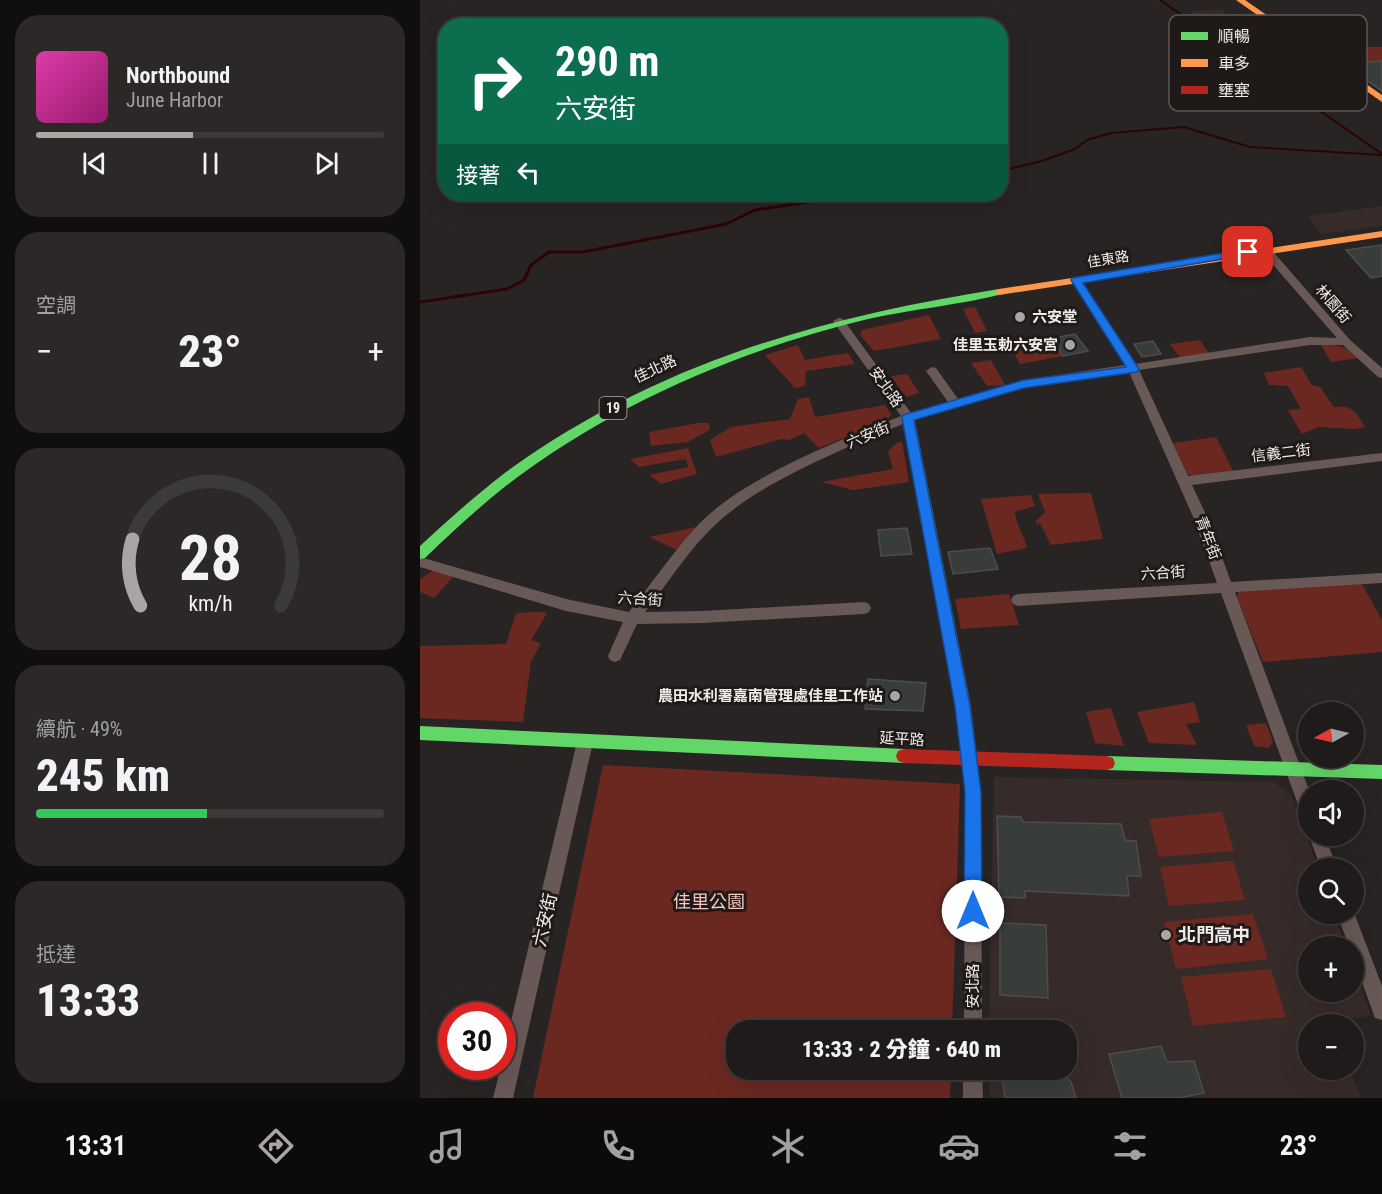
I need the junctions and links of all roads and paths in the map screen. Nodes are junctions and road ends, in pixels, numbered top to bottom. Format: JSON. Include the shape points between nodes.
{"nodes":[{"id":1,"x":1240,"y":0,"type":"edge"},
{"id":2,"x":1262,"y":15,"type":"edge"},
{"id":3,"x":1367,"y":89,"type":"edge"},
{"id":4,"x":1382,"y":99,"type":"edge"},
{"id":5,"x":1382,"y":234,"type":"edge"},
{"id":6,"x":1265,"y":249,"type":"junction"},
{"id":7,"x":1076,"y":280,"type":"junction"},
{"id":8,"x":839,"y":321,"type":"junction"},
{"id":9,"x":1346,"y":342,"type":"junction"},
{"id":10,"x":1133,"y":369,"type":"junction"},
{"id":11,"x":932,"y":371,"type":"dead end"},
{"id":12,"x":1382,"y":375,"type":"edge"},
{"id":13,"x":955,"y":404,"type":"junction"},
{"id":14,"x":908,"y":418,"type":"junction"},
{"id":15,"x":1382,"y":457,"type":"edge"},
{"id":16,"x":1184,"y":481,"type":"junction"},
{"id":17,"x":420,"y":554,"type":"edge"},
{"id":18,"x":420,"y":562,"type":"edge"},
{"id":19,"x":1382,"y":578,"type":"edge"},
{"id":20,"x":1225,"y":586,"type":"junction"},
{"id":21,"x":1018,"y":600,"type":"dead end"},
{"id":22,"x":864,"y":608,"type":"dead end"},
{"id":23,"x":632,"y":618,"type":"junction"},
{"id":24,"x":615,"y":656,"type":"dead end"},
{"id":25,"x":420,"y":733,"type":"edge"},
{"id":26,"x":585,"y":742,"type":"junction"},
{"id":27,"x":969,"y":759,"type":"junction"},
{"id":28,"x":1292,"y":768,"type":"junction"},
{"id":29,"x":1382,"y":772,"type":"edge"},
{"id":30,"x":1298,"y":784,"type":"edge"},
{"id":31,"x":1350,"y":924,"type":"edge"},
{"id":32,"x":1382,"y":1011,"type":"edge"},
{"id":33,"x":973,"y":1020,"type":"edge"},
{"id":34,"x":973,"y":1080,"type":"edge"},
{"id":35,"x":503,"y":1098,"type":"edge"},
{"id":36,"x":973,"y":1098,"type":"edge"}],
"edges":[{"from":1,"to":2,"type":"main road"},
{"from":3,"to":4,"type":"main road"},
{"from":5,"to":6,"type":"main road","name":"佳東路","number":"19"},
{"from":6,"to":7,"type":"main road","name":"佳東路","number":"19"},
{"from":6,"to":9,"type":"street","name":"林園街"},
{"from":7,"to":8,"type":"main road","name":"佳東路","number":"19"},
{"from":7,"to":10,"type":"street","name":"青年街"},
{"from":8,"to":14,"type":"street","name":"安北路"},
{"from":8,"to":17,"type":"main road","name":"佳北路","number":"19","via":[[723,357],[618,405],[530,460]]},
{"from":9,"to":10,"type":"street","name":"六安街","via":[[1310,341]]},
{"from":9,"to":12,"type":"street","name":"林園街"},
{"from":10,"to":13,"type":"street","name":"六安街","via":[[1024,384]]},
{"from":10,"to":16,"type":"street","name":"青年街"},
{"from":11,"to":13,"type":"street"},
{"from":13,"to":14,"type":"street","name":"六安街"},
{"from":14,"to":23,"type":"street","name":"六安街","via":[[776,477],[724,509],[707,524]]},
{"from":14,"to":27,"type":"street","name":"安北路","via":[[963,706]]},
{"from":15,"to":16,"type":"street","name":"信義二街"},
{"from":16,"to":20,"type":"street","name":"青年街"},
{"from":18,"to":23,"type":"street","name":"六合街","via":[[566,605]]},
{"from":19,"to":20,"type":"street","name":"六合街"},
{"from":20,"to":21,"type":"street","name":"六合街"},
{"from":20,"to":28,"type":"street","name":"青年街"},
{"from":22,"to":23,"type":"street","name":"六合街"},
{"from":23,"to":24,"type":"street","name":"六安街"},
{"from":25,"to":26,"type":"main road","name":"延平路"},
{"from":26,"to":27,"type":"main road","name":"延平路"},
{"from":26,"to":35,"type":"street","name":"六安街"},
{"from":27,"to":28,"type":"main road","name":"延平路"},
{"from":27,"to":33,"type":"street","name":"安北路","via":[[973,792]]},
{"from":28,"to":29,"type":"main road","name":"延平路"},
{"from":28,"to":30,"type":"street","name":"青年街"},
{"from":31,"to":32,"type":"street"},
{"from":34,"to":36,"type":"street"}]}
